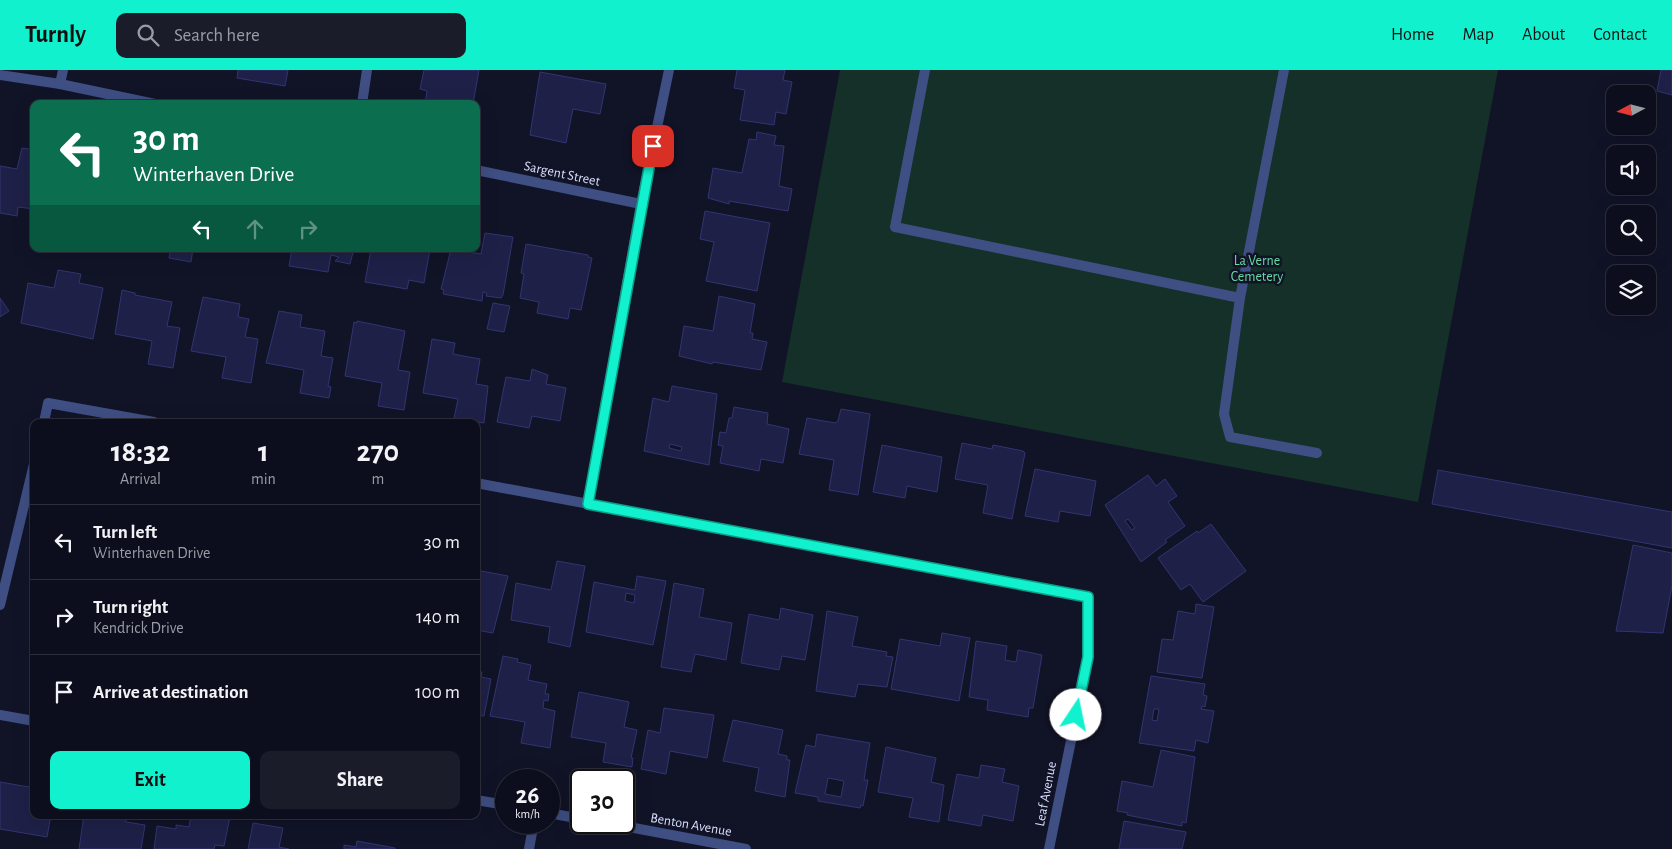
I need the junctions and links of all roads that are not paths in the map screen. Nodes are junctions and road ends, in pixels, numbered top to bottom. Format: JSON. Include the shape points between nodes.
{"nodes":[{"id":1,"x":63,"y":70,"type":"edge"},
{"id":2,"x":367,"y":70,"type":"edge"},
{"id":3,"x":669,"y":70,"type":"edge"},
{"id":4,"x":925,"y":70,"type":"edge"},
{"id":5,"x":1284,"y":70,"type":"edge"},
{"id":6,"x":0,"y":76,"type":"edge"},
{"id":7,"x":60,"y":84,"type":"junction"},
{"id":8,"x":136,"y":100,"type":"edge"},
{"id":9,"x":363,"y":100,"type":"edge"},
{"id":10,"x":480,"y":171,"type":"edge"},
{"id":11,"x":641,"y":204,"type":"junction"},
{"id":12,"x":1240,"y":298,"type":"junction"},
{"id":13,"x":45,"y":419,"type":"edge"},
{"id":14,"x":137,"y":419,"type":"edge"},
{"id":15,"x":1317,"y":453,"type":"dead end"},
{"id":16,"x":30,"y":481,"type":"edge"},
{"id":17,"x":480,"y":484,"type":"edge"},
{"id":18,"x":588,"y":504,"type":"junction"},
{"id":19,"x":0,"y":605,"type":"edge"},
{"id":20,"x":0,"y":715,"type":"edge"},
{"id":21,"x":30,"y":720,"type":"edge"},
{"id":22,"x":480,"y":801,"type":"edge"},
{"id":23,"x":495,"y":803,"type":"edge"},
{"id":24,"x":635,"y":828,"type":"edge"},
{"id":25,"x":532,"y":834,"type":"edge"},
{"id":26,"x":529,"y":849,"type":"edge"},
{"id":27,"x":746,"y":849,"type":"edge"},
{"id":28,"x":1049,"y":849,"type":"edge"}],
"edges":[{"from":1,"to":7,"type":"street"},
{"from":2,"to":9,"type":"street"},
{"from":3,"to":11,"type":"street"},
{"from":4,"to":12,"type":"street","via":[[895,227]]},
{"from":5,"to":12,"type":"street"},
{"from":6,"to":7,"type":"street"},
{"from":7,"to":8,"type":"street"},
{"from":10,"to":11,"type":"street","name":"Sargent Street"},
{"from":11,"to":18,"type":"street"},
{"from":12,"to":15,"type":"street","via":[[1224,414],[1230,437]]},
{"from":13,"to":14,"type":"street","via":[[48,403]]},
{"from":16,"to":19,"type":"street"},
{"from":17,"to":18,"type":"street"},
{"from":18,"to":28,"type":"street","name":"Leaf Avenue","via":[[1088,597],[1088,657]]},
{"from":20,"to":21,"type":"street"},
{"from":22,"to":23,"type":"street"},
{"from":24,"to":27,"type":"street","name":"Benton Avenue"},
{"from":25,"to":26,"type":"street"}]}
